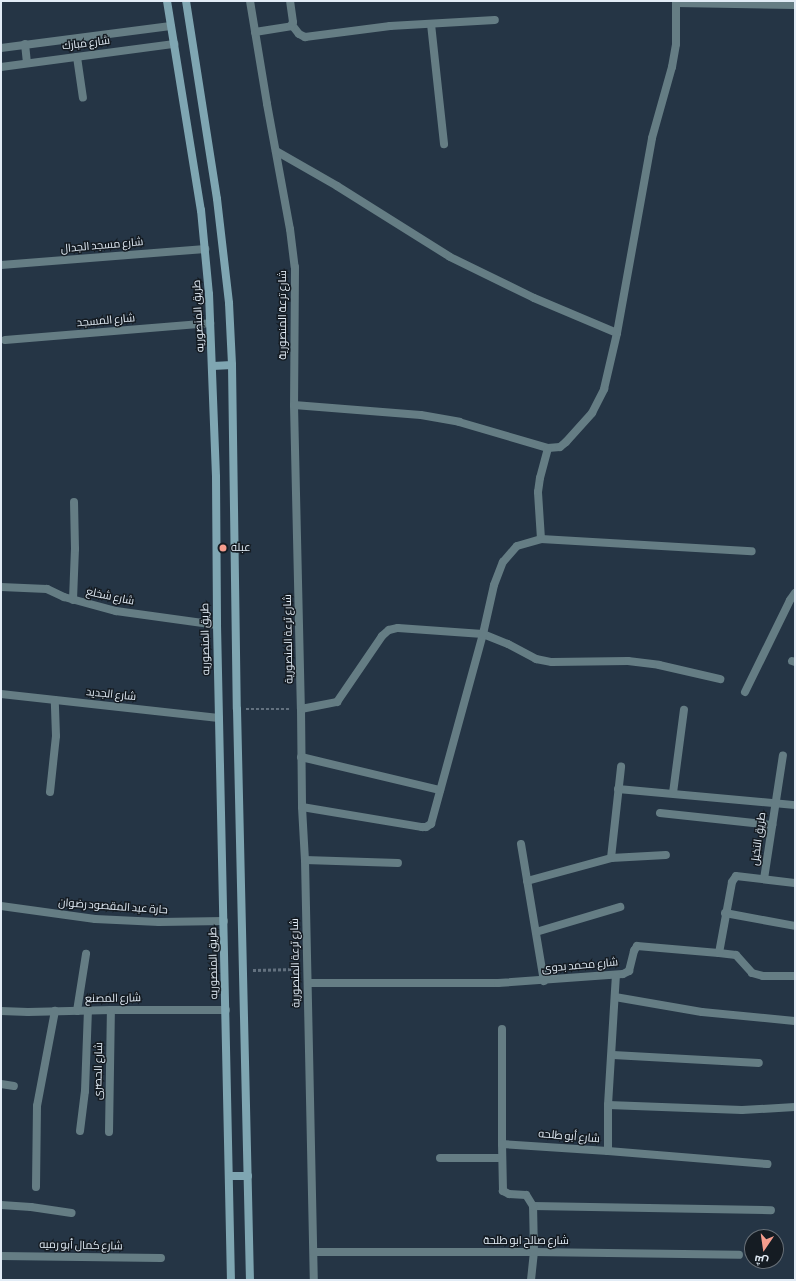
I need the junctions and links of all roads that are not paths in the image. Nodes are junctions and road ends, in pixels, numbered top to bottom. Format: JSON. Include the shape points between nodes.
{"nodes":[{"id":1,"x":167,"y":1,"type":"edge"},
{"id":2,"x":186,"y":1,"type":"edge"},
{"id":3,"x":250,"y":1,"type":"edge"},
{"id":4,"x":290,"y":1,"type":"edge"},
{"id":5,"x":676,"y":2,"type":"edge"},
{"id":6,"x":795,"y":5,"type":"edge"},
{"id":7,"x":495,"y":20,"type":"dead end"},
{"id":8,"x":431,"y":24,"type":"junction"},
{"id":9,"x":292,"y":25,"type":"junction"},
{"id":10,"x":171,"y":26,"type":"junction"},
{"id":11,"x":255,"y":32,"type":"junction"},
{"id":12,"x":25,"y":44,"type":"junction"},
{"id":13,"x":174,"y":44,"type":"junction"},
{"id":14,"x":1,"y":48,"type":"edge"},
{"id":15,"x":77,"y":56,"type":"junction"},
{"id":16,"x":27,"y":64,"type":"junction"},
{"id":17,"x":1,"y":67,"type":"edge"},
{"id":18,"x":83,"y":98,"type":"dead end"},
{"id":19,"x":444,"y":144,"type":"dead end"},
{"id":20,"x":276,"y":151,"type":"junction"},
{"id":21,"x":205,"y":249,"type":"junction"},
{"id":22,"x":1,"y":266,"type":"edge"},
{"id":23,"x":210,"y":323,"type":"junction"},
{"id":24,"x":617,"y":333,"type":"junction"},
{"id":25,"x":5,"y":340,"type":"dead end"},
{"id":26,"x":232,"y":365,"type":"junction"},
{"id":27,"x":212,"y":366,"type":"junction"},
{"id":28,"x":294,"y":405,"type":"junction"},
{"id":29,"x":548,"y":448,"type":"junction"},
{"id":30,"x":74,"y":502,"type":"dead end"},
{"id":31,"x":541,"y":539,"type":"junction"},
{"id":32,"x":752,"y":550,"type":"dead end"},
{"id":33,"x":1,"y":587,"type":"edge"},
{"id":34,"x":795,"y":592,"type":"edge"},
{"id":35,"x":73,"y":600,"type":"junction"},
{"id":36,"x":217,"y":624,"type":"junction"},
{"id":37,"x":483,"y":634,"type":"junction"},
{"id":38,"x":720,"y":679,"type":"dead end"},
{"id":39,"x":745,"y":692,"type":"dead end"},
{"id":40,"x":1,"y":694,"type":"edge"},
{"id":41,"x":55,"y":700,"type":"junction"},
{"id":42,"x":301,"y":709,"type":"junction"},
{"id":43,"x":684,"y":710,"type":"dead end"},
{"id":44,"x":219,"y":718,"type":"junction"},
{"id":45,"x":783,"y":756,"type":"dead end"},
{"id":46,"x":301,"y":757,"type":"junction"},
{"id":47,"x":621,"y":767,"type":"dead end"},
{"id":48,"x":618,"y":789,"type":"junction"},
{"id":49,"x":440,"y":790,"type":"junction"},
{"id":50,"x":50,"y":792,"type":"dead end"},
{"id":51,"x":673,"y":793,"type":"junction"},
{"id":52,"x":775,"y":802,"type":"junction"},
{"id":53,"x":795,"y":805,"type":"edge"},
{"id":54,"x":302,"y":807,"type":"junction"},
{"id":55,"x":660,"y":812,"type":"dead end"},
{"id":56,"x":772,"y":825,"type":"junction"},
{"id":57,"x":520,"y":844,"type":"dead end"},
{"id":58,"x":666,"y":855,"type":"dead end"},
{"id":59,"x":611,"y":858,"type":"junction"},
{"id":60,"x":305,"y":860,"type":"junction"},
{"id":61,"x":398,"y":863,"type":"dead end"},
{"id":62,"x":764,"y":879,"type":"junction"},
{"id":63,"x":527,"y":881,"type":"junction"},
{"id":64,"x":795,"y":883,"type":"edge"},
{"id":65,"x":1,"y":906,"type":"edge"},
{"id":66,"x":620,"y":907,"type":"dead end"},
{"id":67,"x":725,"y":913,"type":"junction"},
{"id":68,"x":224,"y":921,"type":"junction"},
{"id":69,"x":795,"y":926,"type":"edge"},
{"id":70,"x":536,"y":932,"type":"junction"},
{"id":71,"x":719,"y":953,"type":"junction"},
{"id":72,"x":86,"y":954,"type":"dead end"},
{"id":73,"x":616,"y":975,"type":"junction"},
{"id":74,"x":795,"y":976,"type":"edge"},
{"id":75,"x":544,"y":981,"type":"junction"},
{"id":76,"x":308,"y":983,"type":"junction"},
{"id":77,"x":615,"y":997,"type":"junction"},
{"id":78,"x":88,"y":1010,"type":"junction"},
{"id":79,"x":111,"y":1010,"type":"junction"},
{"id":80,"x":226,"y":1010,"type":"junction"},
{"id":81,"x":1,"y":1011,"type":"edge"},
{"id":82,"x":55,"y":1011,"type":"junction"},
{"id":83,"x":77,"y":1011,"type":"junction"},
{"id":84,"x":795,"y":1021,"type":"edge"},
{"id":85,"x":502,"y":1029,"type":"dead end"},
{"id":86,"x":613,"y":1055,"type":"junction"},
{"id":87,"x":759,"y":1064,"type":"dead end"},
{"id":88,"x":1,"y":1084,"type":"edge"},
{"id":89,"x":14,"y":1086,"type":"dead end"},
{"id":90,"x":608,"y":1105,"type":"junction"},
{"id":91,"x":795,"y":1107,"type":"edge"},
{"id":92,"x":80,"y":1131,"type":"dead end"},
{"id":93,"x":109,"y":1132,"type":"dead end"},
{"id":94,"x":502,"y":1144,"type":"junction"},
{"id":95,"x":608,"y":1151,"type":"junction"},
{"id":96,"x":440,"y":1158,"type":"dead end"},
{"id":97,"x":502,"y":1158,"type":"junction"},
{"id":98,"x":767,"y":1164,"type":"dead end"},
{"id":99,"x":230,"y":1176,"type":"junction"},
{"id":100,"x":248,"y":1176,"type":"junction"},
{"id":101,"x":36,"y":1186,"type":"dead end"},
{"id":102,"x":1,"y":1205,"type":"edge"},
{"id":103,"x":533,"y":1206,"type":"junction"},
{"id":104,"x":771,"y":1210,"type":"dead end"},
{"id":105,"x":72,"y":1213,"type":"dead end"},
{"id":106,"x":314,"y":1252,"type":"junction"},
{"id":107,"x":534,"y":1252,"type":"junction"},
{"id":108,"x":739,"y":1255,"type":"dead end"},
{"id":109,"x":1,"y":1256,"type":"edge"},
{"id":110,"x":161,"y":1258,"type":"dead end"},
{"id":111,"x":231,"y":1280,"type":"edge"},
{"id":112,"x":250,"y":1280,"type":"edge"},
{"id":113,"x":314,"y":1280,"type":"edge"},
{"id":114,"x":531,"y":1280,"type":"edge"}],
"edges":[{"from":1,"to":10,"type":"main road","name":"طريق المنصوريه"},
{"from":2,"to":26,"type":"main road","via":[[217,199],[229,303]]},
{"from":3,"to":11,"type":"street","name":"شارع ترعة المنصورية"},
{"from":4,"to":9,"type":"street"},
{"from":5,"to":6,"type":"street"},
{"from":5,"to":24,"type":"street","via":[[676,44],[672,67],[652,138]]},
{"from":7,"to":8,"type":"street"},
{"from":8,"to":9,"type":"street","via":[[390,26],[305,37]]},
{"from":8,"to":19,"type":"street"},
{"from":9,"to":11,"type":"street"},
{"from":10,"to":12,"type":"street","name":"شارع مبارك"},
{"from":10,"to":13,"type":"main road","name":"طريق المنصوريه"},
{"from":11,"to":20,"type":"street","name":"شارع ترعة المنصورية"},
{"from":12,"to":14,"type":"street","name":"شارع مبارك"},
{"from":12,"to":16,"type":"street"},
{"from":13,"to":15,"type":"street","name":"شارع مبارك"},
{"from":13,"to":21,"type":"main road","name":"طريق المنصوريه"},
{"from":15,"to":16,"type":"street","name":"شارع مبارك"},
{"from":15,"to":18,"type":"street"},
{"from":16,"to":17,"type":"street","name":"شارع مبارك"},
{"from":20,"to":24,"type":"street","via":[[450,257],[534,298]]},
{"from":20,"to":28,"type":"street","name":"شارع ترعة المنصورية","via":[[295,267]]},
{"from":21,"to":22,"type":"street","name":"شارع مسجد الجدال"},
{"from":21,"to":23,"type":"main road","name":"طريق المنصوريه"},
{"from":23,"to":25,"type":"street","name":"شارع المسجد"},
{"from":23,"to":27,"type":"main road","name":"طريق المنصوريه"},
{"from":24,"to":29,"type":"street","via":[[599,403],[566,442],[560,447]]},
{"from":26,"to":27,"type":"main road"},
{"from":26,"to":100,"type":"main road"},
{"from":27,"to":36,"type":"main road","name":"طريق المنصوريه"},
{"from":28,"to":29,"type":"street","via":[[384,411],[436,418],[459,422]]},
{"from":28,"to":42,"type":"street","name":"شارع ترعة المنصورية"},
{"from":29,"to":31,"type":"street","via":[[538,492]]},
{"from":30,"to":35,"type":"street","via":[[76,548]]},
{"from":31,"to":32,"type":"street"},
{"from":31,"to":37,"type":"street","via":[[517,546],[503,562],[494,585]]},
{"from":33,"to":35,"type":"street","name":"شارع شخلع","via":[[47,589]]},
{"from":34,"to":39,"type":"street"},
{"from":35,"to":36,"type":"street","name":"شارع شخلع","via":[[116,610]]},
{"from":36,"to":44,"type":"main road","name":"طريق المنصوريه"},
{"from":37,"to":38,"type":"street","via":[[541,660],[628,661],[659,665]]},
{"from":37,"to":42,"type":"street","via":[[398,628],[389,630],[382,636],[337,702]]},
{"from":37,"to":49,"type":"street"},
{"from":40,"to":41,"type":"street","name":"شارع الجديد"},
{"from":41,"to":44,"type":"street","name":"شارع الجديد"},
{"from":41,"to":50,"type":"street","via":[[56,736]]},
{"from":42,"to":46,"type":"street","name":"شارع ترعة المنصورية"},
{"from":43,"to":51,"type":"street"},
{"from":44,"to":68,"type":"main road","name":"طريق المنصوريه"},
{"from":45,"to":52,"type":"street","name":"طريق النخيل"},
{"from":46,"to":49,"type":"street"},
{"from":46,"to":54,"type":"street","name":"شارع ترعة المنصورية"},
{"from":47,"to":48,"type":"street"},
{"from":48,"to":51,"type":"street"},
{"from":48,"to":59,"type":"street"},
{"from":49,"to":54,"type":"street","via":[[431,824],[426,828]]},
{"from":51,"to":52,"type":"street"},
{"from":52,"to":53,"type":"street","name":"طريق النخيل"},
{"from":52,"to":56,"type":"street","name":"طريق النخيل"},
{"from":54,"to":60,"type":"street","name":"شارع ترعة المنصورية"},
{"from":55,"to":56,"type":"street"},
{"from":56,"to":62,"type":"street","name":"طريق النخيل"},
{"from":57,"to":63,"type":"street"},
{"from":58,"to":59,"type":"street"},
{"from":59,"to":63,"type":"street"},
{"from":60,"to":61,"type":"street"},
{"from":60,"to":76,"type":"street","name":"شارع ترعة المنصورية"},
{"from":62,"to":64,"type":"street"},
{"from":62,"to":67,"type":"street","via":[[740,875],[733,878]]},
{"from":63,"to":70,"type":"street"},
{"from":65,"to":68,"type":"street","name":"حارة عبد المقصود رضوان","via":[[95,919],[159,922]]},
{"from":66,"to":70,"type":"street"},
{"from":67,"to":69,"type":"street"},
{"from":67,"to":71,"type":"street"},
{"from":68,"to":80,"type":"main road","name":"طريق المنصوريه"},
{"from":70,"to":75,"type":"street"},
{"from":71,"to":73,"type":"street","name":"شارع محمد بدوى","via":[[637,946],[629,971]]},
{"from":71,"to":74,"type":"street","via":[[736,955],[752,973],[763,976]]},
{"from":72,"to":83,"type":"street"},
{"from":73,"to":75,"type":"street","name":"شارع محمد بدوى"},
{"from":73,"to":77,"type":"street","name":"شارع أبو طلحه"},
{"from":75,"to":76,"type":"street","name":"شارع محمد بدوى"},
{"from":76,"to":106,"type":"street","name":"شارع ترعة المنصورية"},
{"from":77,"to":84,"type":"street","via":[[702,1012]]},
{"from":77,"to":86,"type":"street","name":"شارع أبو طلحه"},
{"from":78,"to":79,"type":"street","name":"شارع المصنع"},
{"from":78,"to":83,"type":"street","name":"شارع المصنع"},
{"from":78,"to":92,"type":"street","via":[[87,1071]]},
{"from":79,"to":80,"type":"street","name":"شارع المصنع"},
{"from":79,"to":93,"type":"street","name":"شارع الحصرى"},
{"from":80,"to":99,"type":"main road","name":"طريق المنصوريه"},
{"from":81,"to":82,"type":"street","name":"شارع المصنع"},
{"from":82,"to":83,"type":"street","name":"شارع المصنع"},
{"from":82,"to":101,"type":"street","via":[[37,1106]]},
{"from":85,"to":94,"type":"street"},
{"from":86,"to":87,"type":"street"},
{"from":86,"to":90,"type":"street","name":"شارع أبو طلحه"},
{"from":88,"to":89,"type":"street"},
{"from":90,"to":91,"type":"street","via":[[742,1110]]},
{"from":90,"to":95,"type":"street","name":"شارع أبو طلحه"},
{"from":94,"to":95,"type":"street","name":"شارع أبو طلحه"},
{"from":94,"to":97,"type":"street"},
{"from":95,"to":98,"type":"street"},
{"from":96,"to":97,"type":"street"},
{"from":97,"to":103,"type":"street","via":[[503,1191],[526,1195]]},
{"from":99,"to":100,"type":"main road"},
{"from":99,"to":111,"type":"main road","name":"طريق المنصوريه"},
{"from":100,"to":112,"type":"main road"},
{"from":102,"to":105,"type":"street","via":[[31,1206]]},
{"from":103,"to":104,"type":"street"},
{"from":103,"to":107,"type":"street"},
{"from":106,"to":107,"type":"street","name":"شارع صالح ابو طلحة"},
{"from":106,"to":113,"type":"street","name":"شارع ترعة المنصورية"},
{"from":107,"to":108,"type":"street","name":"شارع صالح ابو طلحة"},
{"from":107,"to":114,"type":"street"},
{"from":109,"to":110,"type":"street","name":"شارع كمال أبو رميه"}]}
